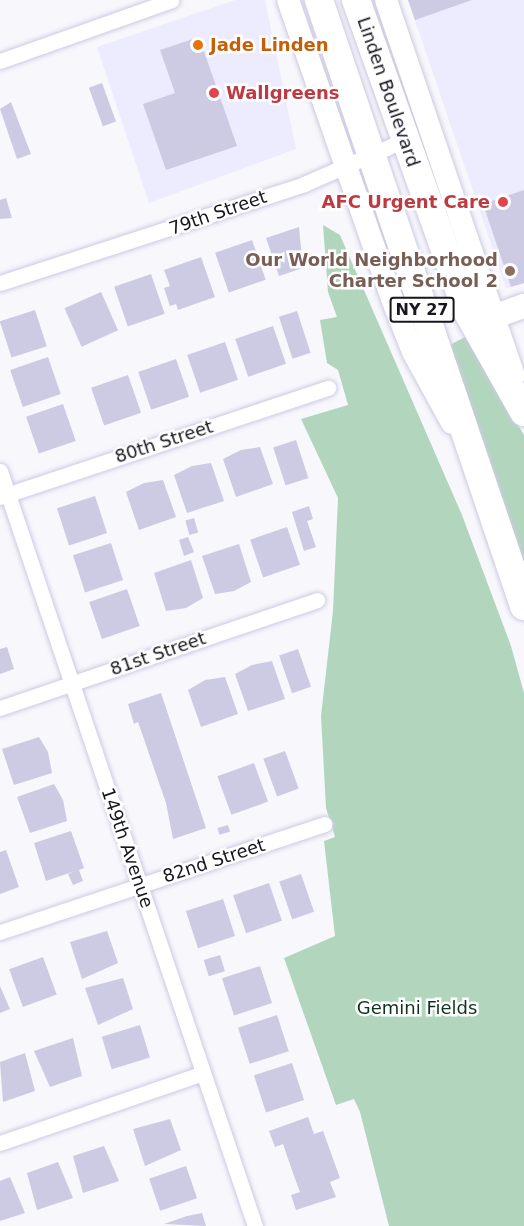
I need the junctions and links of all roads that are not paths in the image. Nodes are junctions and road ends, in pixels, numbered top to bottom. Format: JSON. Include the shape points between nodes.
{"nodes":[{"id":1,"x":172,"y":0,"type":"edge"},
{"id":2,"x":288,"y":0,"type":"edge"},
{"id":3,"x":319,"y":0,"type":"edge"},
{"id":4,"x":356,"y":0,"type":"edge"},
{"id":5,"x":386,"y":0,"type":"edge"},
{"id":6,"x":0,"y":61,"type":"edge"},
{"id":7,"x":430,"y":129,"type":"junction"},
{"id":8,"x":404,"y":141,"type":"junction"},
{"id":9,"x":371,"y":155,"type":"junction"},
{"id":10,"x":345,"y":166,"type":"junction"},
{"id":11,"x":0,"y":283,"type":"edge"},
{"id":12,"x":524,"y":306,"type":"edge"},
{"id":13,"x":483,"y":320,"type":"junction"},
{"id":14,"x":328,"y":388,"type":"dead end"},
{"id":15,"x":524,"y":406,"type":"edge"},
{"id":16,"x":524,"y":412,"type":"edge"},
{"id":17,"x":475,"y":464,"type":"junction"},
{"id":18,"x":0,"y":471,"type":"edge"},
{"id":19,"x":4,"y":496,"type":"edge"},
{"id":20,"x":317,"y":600,"type":"dead end"},
{"id":21,"x":524,"y":606,"type":"edge"},
{"id":22,"x":72,"y":684,"type":"junction"},
{"id":23,"x":0,"y":708,"type":"edge"},
{"id":24,"x":325,"y":824,"type":"dead end"},
{"id":25,"x":140,"y":885,"type":"junction"},
{"id":26,"x":0,"y":932,"type":"edge"},
{"id":27,"x":203,"y":1073,"type":"junction"},
{"id":28,"x":0,"y":1143,"type":"edge"},
{"id":29,"x":255,"y":1226,"type":"edge"}],
"edges":[{"from":1,"to":6,"type":"street"},
{"from":2,"to":10,"type":"street","name":"Linden Boulevard"},
{"from":3,"to":9,"type":"highway","name":"Linden Boulevard","number":"NY 27"},
{"from":4,"to":8,"type":"highway","name":"Linden Boulevard","number":"NY 27"},
{"from":5,"to":7,"type":"street","name":"Linden Boulevard"},
{"from":7,"to":8,"type":"street","name":"79th Street"},
{"from":7,"to":13,"type":"street","name":"Linden Boulevard"},
{"from":8,"to":9,"type":"street","name":"79th Street"},
{"from":8,"to":13,"type":"highway","name":"Linden Boulevard","number":"NY 27"},
{"from":9,"to":10,"type":"street","name":"79th Street"},
{"from":9,"to":17,"type":"highway","name":"Linden Boulevard","number":"NY 27"},
{"from":10,"to":11,"type":"street","name":"79th Street","via":[[272,195]]},
{"from":10,"to":17,"type":"street","name":"Linden Boulevard","via":[[413,352]]},
{"from":12,"to":13,"type":"main road"},
{"from":13,"to":15,"type":"street","name":"Linden Boulevard"},
{"from":13,"to":16,"type":"highway","name":"Linden Boulevard","number":"NY 27"},
{"from":14,"to":19,"type":"street","name":"80th Street"},
{"from":17,"to":21,"type":"highway","name":"Linden Boulevard","number":"NY 27"},
{"from":18,"to":19,"type":"street","name":"149th Avenue"},
{"from":19,"to":22,"type":"street","name":"149th Avenue"},
{"from":20,"to":22,"type":"street","name":"81st Street"},
{"from":22,"to":23,"type":"street","name":"81st Street"},
{"from":22,"to":25,"type":"street","name":"149th Avenue"},
{"from":24,"to":25,"type":"street","name":"82nd Street"},
{"from":25,"to":26,"type":"street","name":"82nd Street"},
{"from":25,"to":27,"type":"street","name":"149th Avenue"},
{"from":27,"to":28,"type":"street"},
{"from":27,"to":29,"type":"street","name":"149th Avenue"}]}
